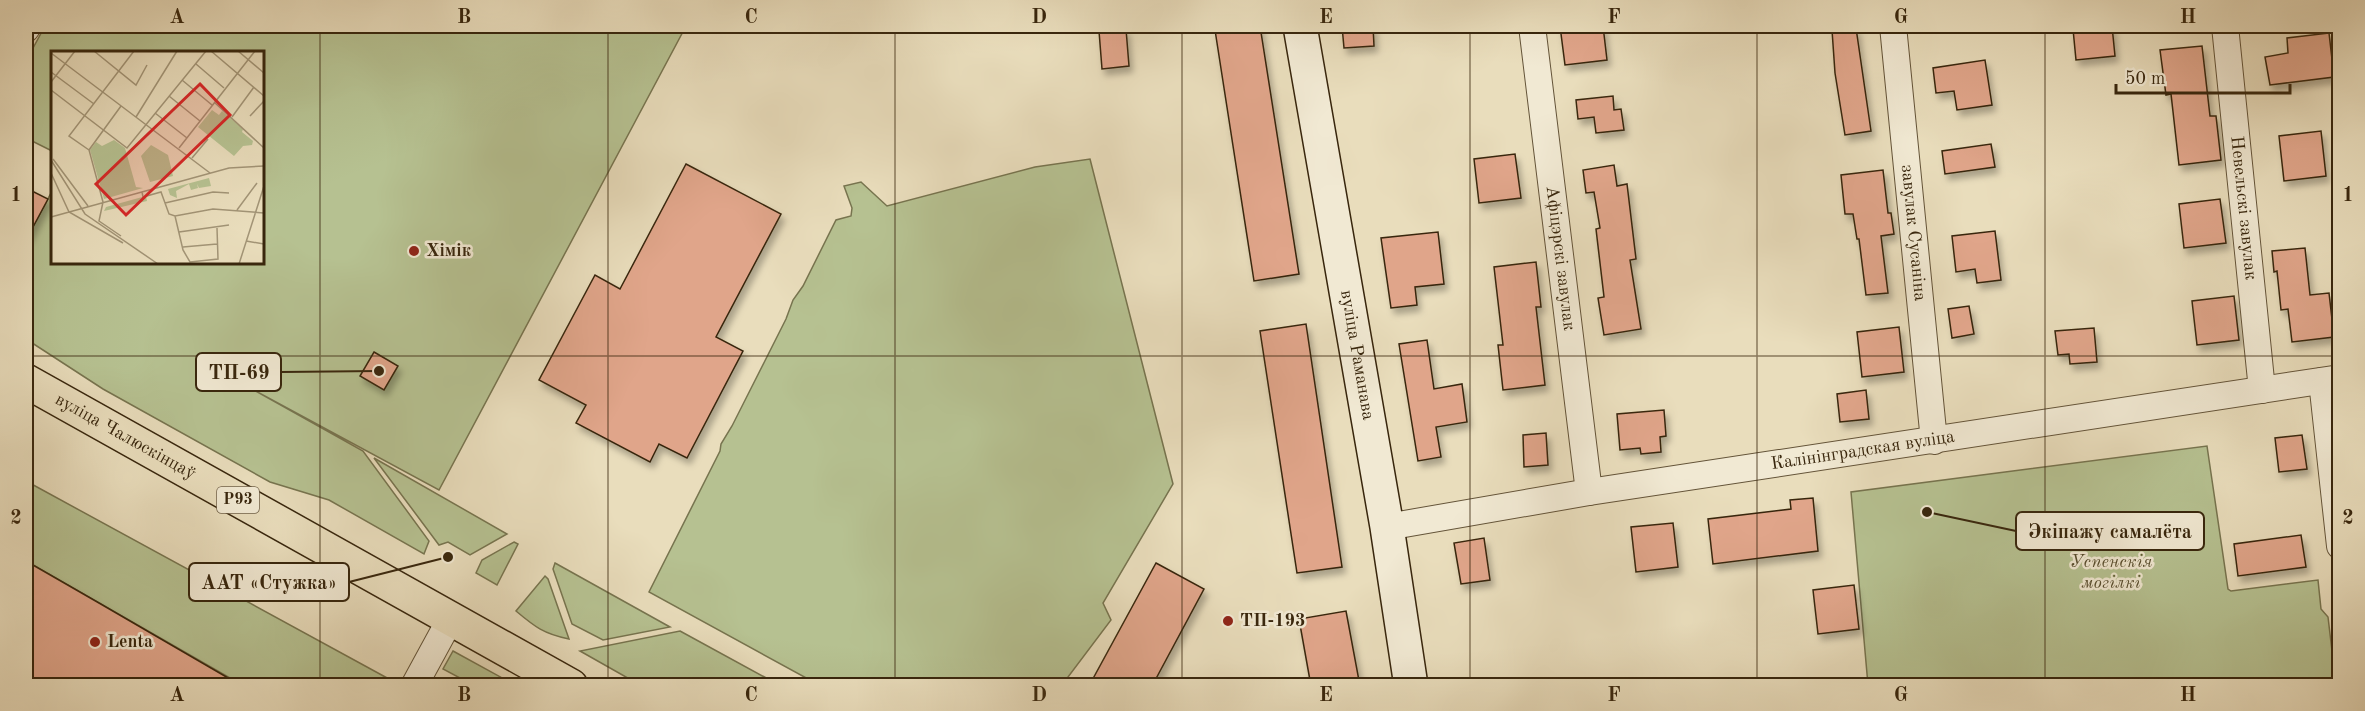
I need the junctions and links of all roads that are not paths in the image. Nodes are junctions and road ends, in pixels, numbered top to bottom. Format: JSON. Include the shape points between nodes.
{"nodes":[{"id":1,"x":1300,"y":26,"type":"edge"},
{"id":2,"x":1532,"y":26,"type":"edge"},
{"id":3,"x":1893,"y":26,"type":"edge"},
{"id":4,"x":2225,"y":26,"type":"edge"},
{"id":5,"x":2331,"y":379,"type":"edge"},
{"id":6,"x":26,"y":381,"type":"edge"},
{"id":7,"x":2262,"y":390,"type":"junction"},
{"id":8,"x":1934,"y":441,"type":"junction"},
{"id":9,"x":1589,"y":492,"type":"junction"},
{"id":10,"x":1387,"y":526,"type":"junction"},
{"id":11,"x":2340,"y":546,"type":"edge"},
{"id":12,"x":452,"y":618,"type":"junction"},
{"id":13,"x":414,"y":686,"type":"edge"},
{"id":14,"x":571,"y":686,"type":"edge"},
{"id":15,"x":1412,"y":686,"type":"edge"}],
"edges":[{"from":1,"to":10,"type":"main road","name":"вуліца Раманава"},
{"from":2,"to":9,"type":"street","name":"Афіцэрскі завулак"},
{"from":3,"to":8,"type":"street","name":"завулак Сусаніна"},
{"from":4,"to":7,"type":"street","name":"Невельскі завулак"},
{"from":5,"to":7,"type":"street","name":"Калінінградская вуліца"},
{"from":5,"to":11,"type":"street"},
{"from":6,"to":12,"type":"main road","name":"вуліца Чалюскінцаў","number":"Р93"},
{"from":7,"to":8,"type":"street","name":"Калінінградская вуліца"},
{"from":8,"to":9,"type":"street","name":"Калінінградская вуліца"},
{"from":9,"to":10,"type":"street","name":"Калінінградская вуліца"},
{"from":10,"to":15,"type":"main road","name":"вуліца Раманава"},
{"from":12,"to":13,"type":"street"},
{"from":12,"to":14,"type":"main road","name":"вуліца Чалюскінцаў","number":"Р93"}]}
